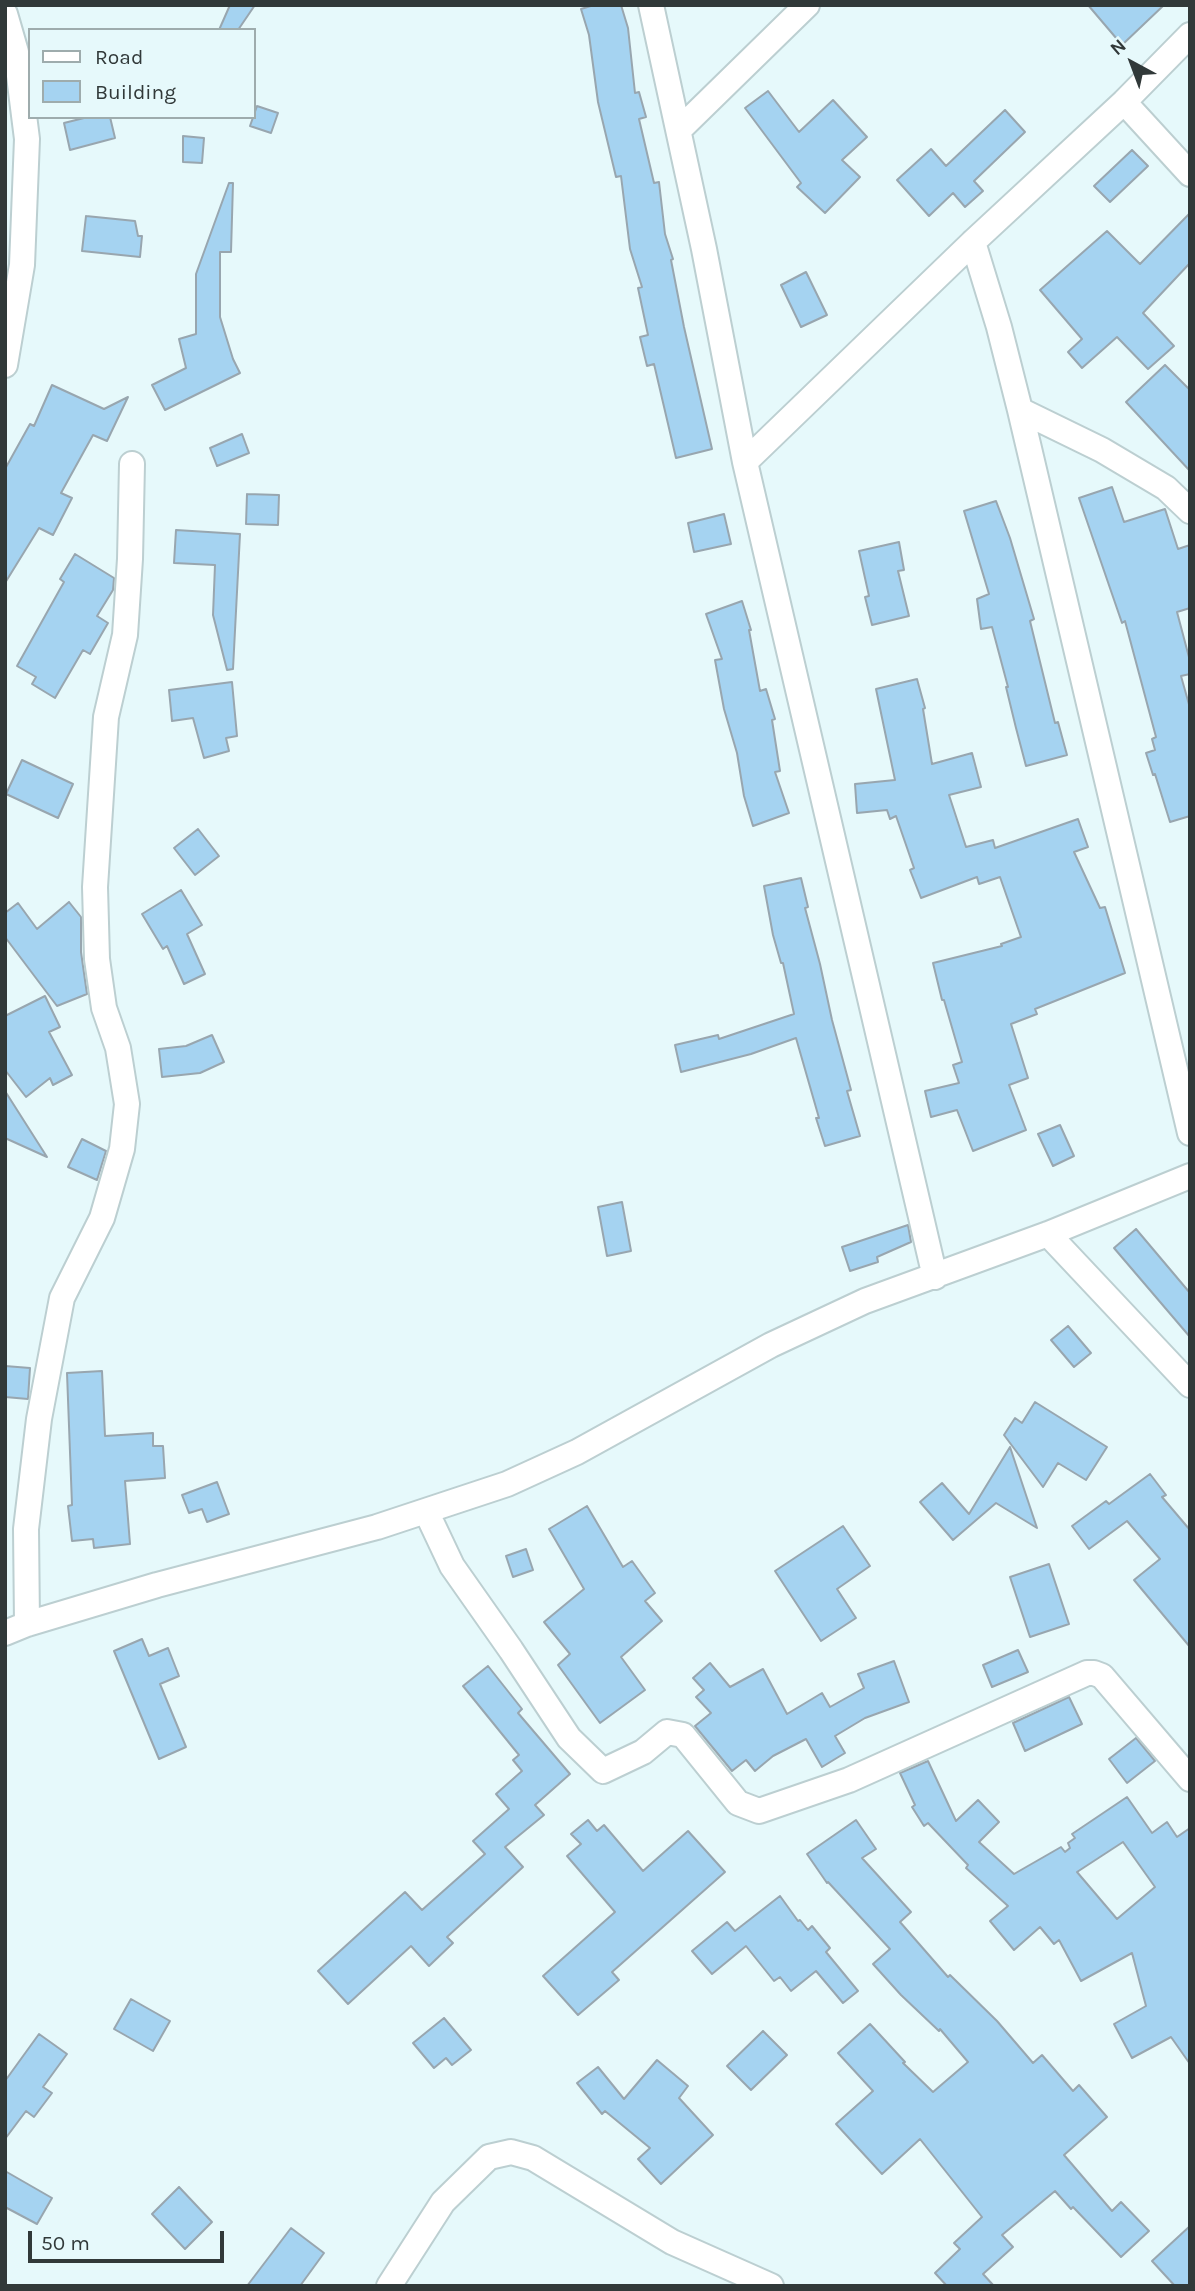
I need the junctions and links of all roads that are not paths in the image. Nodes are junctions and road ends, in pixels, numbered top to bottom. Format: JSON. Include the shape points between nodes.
{"nodes":[{"id":1,"x":651,"y":5,"type":"edge"},
{"id":2,"x":807,"y":5,"type":"edge"},
{"id":3,"x":5,"y":14,"type":"edge"},
{"id":4,"x":1190,"y":35,"type":"edge"},
{"id":5,"x":1124,"y":102,"type":"junction"},
{"id":6,"x":679,"y":131,"type":"junction"},
{"id":7,"x":1190,"y":174,"type":"edge"},
{"id":8,"x":973,"y":242,"type":"junction"},
{"id":9,"x":5,"y":365,"type":"edge"},
{"id":10,"x":1020,"y":411,"type":"junction"},
{"id":11,"x":745,"y":462,"type":"junction"},
{"id":12,"x":132,"y":464,"type":"dead end"},
{"id":13,"x":1190,"y":511,"type":"edge"},
{"id":14,"x":1190,"y":1133,"type":"edge"},
{"id":15,"x":1190,"y":1176,"type":"edge"},
{"id":16,"x":1048,"y":1234,"type":"junction"},
{"id":17,"x":935,"y":1276,"type":"junction"},
{"id":18,"x":1190,"y":1385,"type":"edge"},
{"id":19,"x":426,"y":1511,"type":"junction"},
{"id":20,"x":16,"y":1629,"type":"edge"},
{"id":21,"x":1190,"y":1779,"type":"edge"},
{"id":22,"x":389,"y":2286,"type":"edge"},
{"id":23,"x":771,"y":2286,"type":"edge"}],
"edges":[{"from":1,"to":6,"type":"street"},
{"from":2,"to":6,"type":"street"},
{"from":3,"to":9,"type":"street","via":[[16,52],[27,139],[22,265]]},
{"from":4,"to":5,"type":"street"},
{"from":5,"to":7,"type":"street"},
{"from":5,"to":8,"type":"street"},
{"from":6,"to":11,"type":"street"},
{"from":8,"to":10,"type":"street"},
{"from":8,"to":11,"type":"street"},
{"from":10,"to":13,"type":"street","via":[[1102,450],[1166,488]]},
{"from":10,"to":14,"type":"street"},
{"from":11,"to":17,"type":"street"},
{"from":12,"to":20,"type":"street","via":[[125,635],[106,717],[95,887],[104,1008],[118,1048],[127,1104],[122,1149],[102,1218],[62,1298],[39,1419]]},
{"from":15,"to":16,"type":"street"},
{"from":16,"to":17,"type":"street"},
{"from":16,"to":18,"type":"street"},
{"from":17,"to":19,"type":"street","via":[[865,1301],[771,1345],[577,1452],[507,1484]]},
{"from":19,"to":20,"type":"street"},
{"from":19,"to":21,"type":"street","via":[[452,1566],[569,1738],[603,1771],[643,1752],[667,1732],[683,1735],[738,1803],[759,1811],[849,1780],[1094,1673],[1102,1676]]},
{"from":22,"to":23,"type":"street","via":[[443,2202],[489,2157],[512,2152],[533,2158],[671,2242]]}]}
